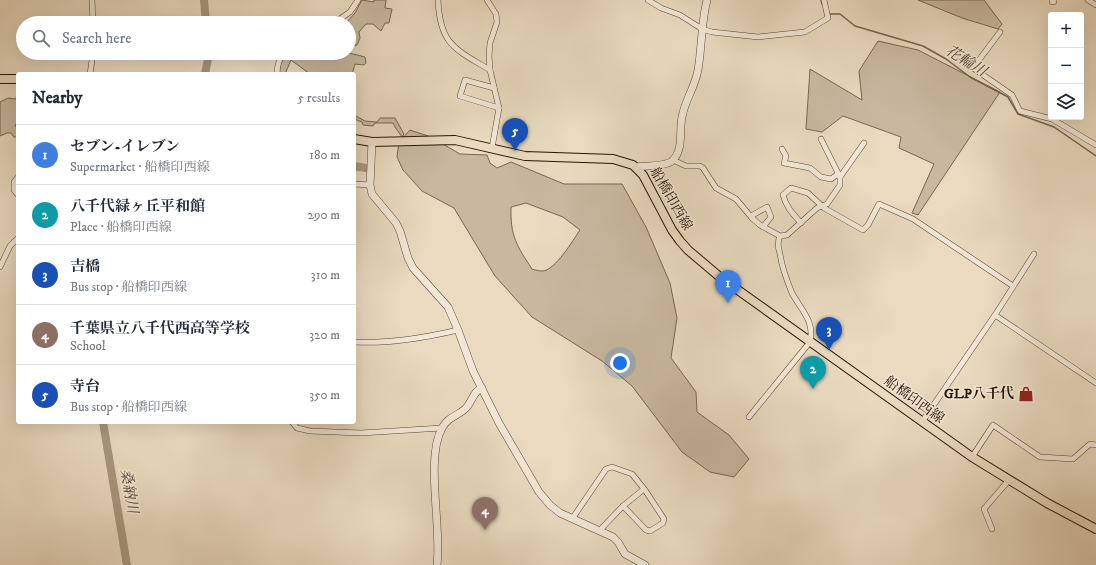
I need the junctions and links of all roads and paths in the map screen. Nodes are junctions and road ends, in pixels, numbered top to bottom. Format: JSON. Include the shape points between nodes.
{"nodes":[{"id":1,"x":92,"y":0,"type":"edge"},
{"id":2,"x":358,"y":0,"type":"edge"},
{"id":3,"x":438,"y":0,"type":"edge"},
{"id":4,"x":487,"y":0,"type":"edge"},
{"id":5,"x":648,"y":0,"type":"edge"},
{"id":6,"x":707,"y":0,"type":"edge"},
{"id":7,"x":824,"y":0,"type":"edge"},
{"id":8,"x":1088,"y":0,"type":"edge"},
{"id":9,"x":1096,"y":5,"type":"edge"},
{"id":10,"x":93,"y":16,"type":"edge"},
{"id":11,"x":344,"y":16,"type":"edge"},
{"id":12,"x":702,"y":29,"type":"junction"},
{"id":13,"x":1000,"y":32,"type":"dead end"},
{"id":14,"x":92,"y":60,"type":"edge"},
{"id":15,"x":279,"y":60,"type":"edge"},
{"id":16,"x":490,"y":70,"type":"junction"},
{"id":17,"x":90,"y":72,"type":"edge"},
{"id":18,"x":277,"y":72,"type":"edge"},
{"id":19,"x":0,"y":79,"type":"edge"},
{"id":20,"x":16,"y":79,"type":"edge"},
{"id":21,"x":494,"y":88,"type":"junction"},
{"id":22,"x":499,"y":108,"type":"junction"},
{"id":23,"x":356,"y":139,"type":"edge"},
{"id":24,"x":821,"y":140,"type":"dead end"},
{"id":25,"x":372,"y":142,"type":"junction"},
{"id":26,"x":864,"y":143,"type":"dead end"},
{"id":27,"x":1096,"y":145,"type":"edge"},
{"id":28,"x":492,"y":148,"type":"junction"},
{"id":29,"x":782,"y":149,"type":"dead end"},
{"id":30,"x":673,"y":160,"type":"junction"},
{"id":31,"x":636,"y":167,"type":"junction"},
{"id":32,"x":839,"y":176,"type":"junction"},
{"id":33,"x":16,"y":180,"type":"edge"},
{"id":34,"x":356,"y":184,"type":"edge"},
{"id":35,"x":370,"y":185,"type":"junction"},
{"id":36,"x":16,"y":193,"type":"edge"},
{"id":37,"x":821,"y":206,"type":"junction"},
{"id":38,"x":751,"y":216,"type":"junction"},
{"id":39,"x":801,"y":223,"type":"junction"},
{"id":40,"x":763,"y":227,"type":"junction"},
{"id":41,"x":780,"y":236,"type":"junction"},
{"id":42,"x":16,"y":240,"type":"edge"},
{"id":43,"x":1034,"y":254,"type":"dead end"},
{"id":44,"x":0,"y":267,"type":"edge"},
{"id":45,"x":1013,"y":286,"type":"junction"},
{"id":46,"x":995,"y":315,"type":"junction"},
{"id":47,"x":458,"y":330,"type":"junction"},
{"id":48,"x":356,"y":342,"type":"edge"},
{"id":49,"x":810,"y":342,"type":"junction"},
{"id":50,"x":1096,"y":382,"type":"edge"},
{"id":51,"x":482,"y":388,"type":"junction"},
{"id":52,"x":749,"y":417,"type":"dead end"},
{"id":53,"x":922,"y":422,"type":"junction"},
{"id":54,"x":294,"y":424,"type":"edge"},
{"id":55,"x":442,"y":428,"type":"junction"},
{"id":56,"x":1096,"y":445,"type":"edge"},
{"id":57,"x":972,"y":457,"type":"junction"},
{"id":58,"x":1009,"y":480,"type":"junction"},
{"id":59,"x":644,"y":489,"type":"junction"},
{"id":60,"x":623,"y":506,"type":"junction"},
{"id":61,"x":572,"y":519,"type":"junction"},
{"id":62,"x":1096,"y":528,"type":"edge"},
{"id":63,"x":992,"y":529,"type":"dead end"},
{"id":64,"x":599,"y":530,"type":"junction"},
{"id":65,"x":437,"y":565,"type":"edge"},
{"id":66,"x":645,"y":565,"type":"edge"}],
"edges":[{"from":1,"to":10,"type":"street"},
{"from":2,"to":11,"type":"street"},
{"from":3,"to":16,"type":"street","via":[[444,35],[455,48]]},
{"from":4,"to":16,"type":"street","via":[[496,14],[497,22],[490,43]]},
{"from":5,"to":12,"type":"street"},
{"from":6,"to":12,"type":"street"},
{"from":7,"to":12,"type":"street","via":[[828,18],[805,32],[758,37]]},
{"from":8,"to":9,"type":"street"},
{"from":12,"to":30,"type":"street","via":[[696,79],[681,117],[680,143]]},
{"from":13,"to":27,"type":"street","via":[[973,68],[1012,95],[1020,111],[1052,119]]},
{"from":14,"to":17,"type":"street"},
{"from":15,"to":18,"type":"street"},
{"from":16,"to":21,"type":"street"},
{"from":19,"to":20,"type":"main road"},
{"from":21,"to":22,"type":"street"},
{"from":21,"to":22,"type":"street","via":[[465,80],[460,96]]},
{"from":22,"to":28,"type":"street"},
{"from":23,"to":25,"type":"main road","name":"船橋印西線"},
{"from":24,"to":32,"type":"street"},
{"from":25,"to":28,"type":"main road","name":"船橋印西線","via":[[455,140]]},
{"from":25,"to":35,"type":"street"},
{"from":26,"to":32,"type":"street"},
{"from":28,"to":31,"type":"main road","name":"船橋印西線","via":[[535,157],[613,159]]},
{"from":29,"to":32,"type":"street","via":[[786,156],[784,163],[810,168],[821,177],[831,179]]},
{"from":30,"to":31,"type":"street","via":[[665,164]]},
{"from":30,"to":38,"type":"street","via":[[686,166],[703,168],[716,188],[736,199]]},
{"from":31,"to":49,"type":"main road","name":"船橋印西線","via":[[643,174],[672,230],[688,250],[721,278]]},
{"from":32,"to":37,"type":"street","via":[[840,185],[834,196],[827,204]]},
{"from":33,"to":36,"type":"street"},
{"from":34,"to":35,"type":"street"},
{"from":35,"to":47,"type":"street","via":[[372,194],[396,223],[413,268],[448,308]]},
{"from":37,"to":39,"type":"street"},
{"from":37,"to":39,"type":"street","via":[[808,193],[791,188],[783,195],[788,209]]},
{"from":37,"to":45,"type":"street","via":[[863,230],[879,204],[892,209],[913,219]]},
{"from":38,"to":40,"type":"street"},
{"from":38,"to":40,"type":"street","via":[[768,207],[771,217]]},
{"from":39,"to":41,"type":"street","via":[[787,235]]},
{"from":40,"to":41,"type":"street"},
{"from":41,"to":49,"type":"street","via":[[778,248],[781,262],[792,293],[809,320],[812,334]]},
{"from":42,"to":44,"type":"street","via":[[10,246]]},
{"from":43,"to":45,"type":"street"},
{"from":45,"to":46,"type":"street"},
{"from":46,"to":50,"type":"street"},
{"from":46,"to":53,"type":"street"},
{"from":47,"to":48,"type":"street","via":[[404,341]]},
{"from":47,"to":51,"type":"street"},
{"from":49,"to":52,"type":"street"},
{"from":49,"to":53,"type":"main road","name":"船橋印西線"},
{"from":51,"to":55,"type":"street","via":[[478,389],[468,406],[450,417]]},
{"from":51,"to":61,"type":"street","via":[[539,492],[550,505]]},
{"from":53,"to":57,"type":"main road","name":"船橋印西線"},
{"from":54,"to":55,"type":"street","via":[[297,428],[310,431],[368,432]]},
{"from":55,"to":65,"type":"street","via":[[436,446],[434,473],[439,539]]},
{"from":56,"to":57,"type":"street","via":[[1090,444],[1073,459],[1040,456],[993,425]]},
{"from":57,"to":58,"type":"main road","name":"船橋印西線"},
{"from":58,"to":62,"type":"main road","name":"船橋印西線","via":[[1048,504]]},
{"from":58,"to":63,"type":"street","via":[[984,509]]},
{"from":59,"to":60,"type":"street"},
{"from":59,"to":60,"type":"street","via":[[664,519],[663,523],[650,531],[646,530]]},
{"from":59,"to":61,"type":"street","via":[[632,474],[612,467],[606,469]]},
{"from":60,"to":64,"type":"street"},
{"from":61,"to":64,"type":"street"},
{"from":64,"to":66,"type":"street","via":[[613,537],[625,554]]}]}
